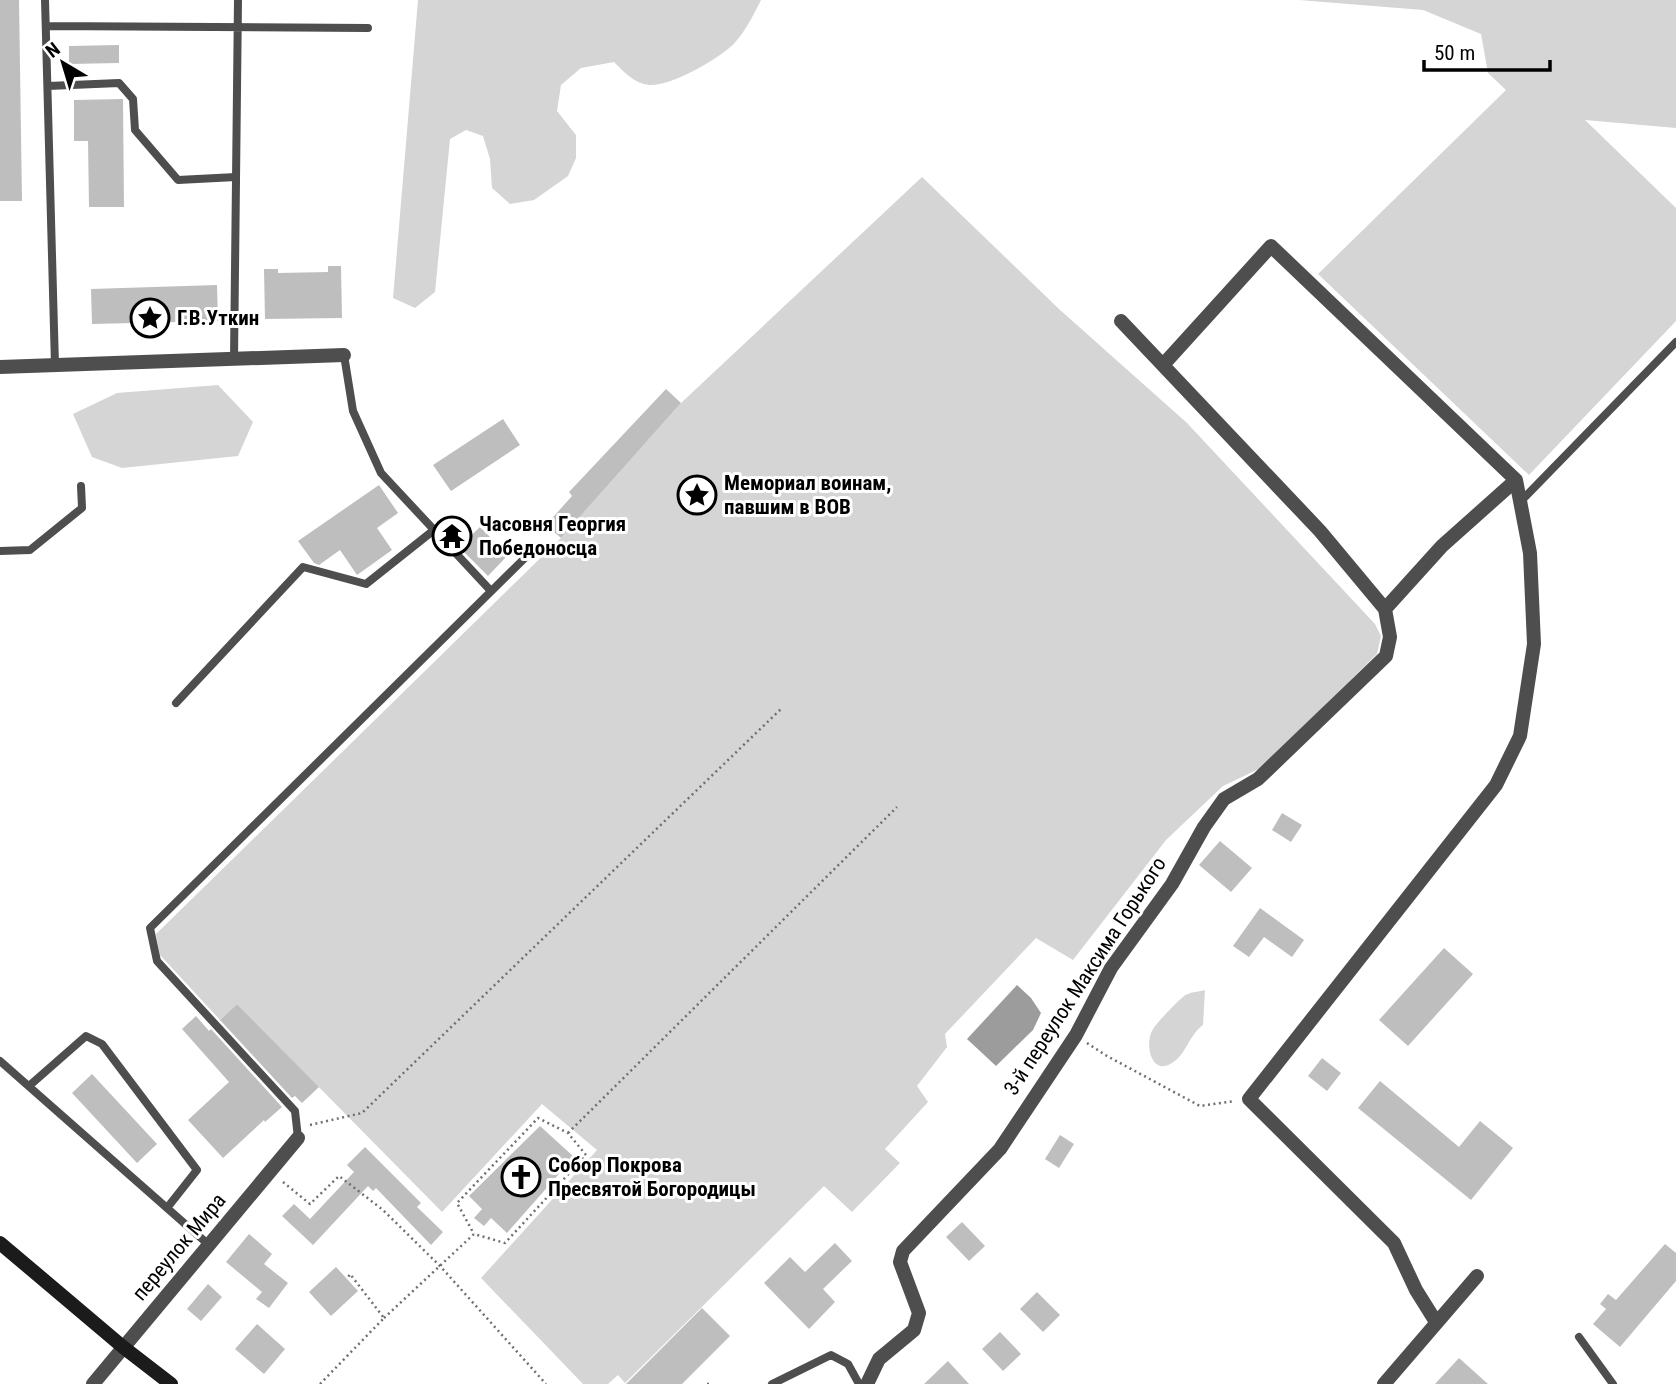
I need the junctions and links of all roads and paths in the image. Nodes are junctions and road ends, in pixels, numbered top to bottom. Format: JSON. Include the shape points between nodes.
{"nodes":[{"id":1,"x":45,"y":0,"type":"edge"},
{"id":2,"x":239,"y":0,"type":"edge"},
{"id":3,"x":46,"y":26,"type":"junction"},
{"id":4,"x":238,"y":27,"type":"junction"},
{"id":5,"x":368,"y":28,"type":"dead end"},
{"id":6,"x":48,"y":86,"type":"junction"},
{"id":7,"x":236,"y":177,"type":"junction"},
{"id":8,"x":1121,"y":321,"type":"dead end"},
{"id":9,"x":1676,"y":342,"type":"edge"},
{"id":10,"x":344,"y":355,"type":"joint"},
{"id":11,"x":234,"y":360,"type":"junction"},
{"id":12,"x":55,"y":365,"type":"junction"},
{"id":13,"x":1163,"y":365,"type":"junction"},
{"id":14,"x":0,"y":367,"type":"edge"},
{"id":15,"x":1516,"y":480,"type":"junction"},
{"id":16,"x":81,"y":486,"type":"dead end"},
{"id":17,"x":1520,"y":502,"type":"junction"},
{"id":18,"x":434,"y":530,"type":"junction"},
{"id":19,"x":533,"y":550,"type":"dead end"},
{"id":20,"x":0,"y":551,"type":"edge"},
{"id":21,"x":491,"y":592,"type":"junction"},
{"id":22,"x":1385,"y":609,"type":"junction"},
{"id":23,"x":176,"y":703,"type":"dead end"},
{"id":24,"x":782,"y":708,"type":"dead end"},
{"id":25,"x":897,"y":807,"type":"dead end"},
{"id":26,"x":1076,"y":1035,"type":"junction"},
{"id":27,"x":0,"y":1061,"type":"edge"},
{"id":28,"x":29,"y":1086,"type":"junction"},
{"id":29,"x":1249,"y":1099,"type":"junction"},
{"id":30,"x":297,"y":1133,"type":"junction"},
{"id":31,"x":568,"y":1133,"type":"junction"},
{"id":32,"x":270,"y":1171,"type":"junction"},
{"id":33,"x":167,"y":1208,"type":"junction"},
{"id":34,"x":474,"y":1234,"type":"junction"},
{"id":35,"x":0,"y":1243,"type":"edge"},
{"id":36,"x":209,"y":1245,"type":"junction"},
{"id":37,"x":441,"y":1267,"type":"junction"},
{"id":38,"x":1477,"y":1276,"type":"dead end"},
{"id":39,"x":347,"y":1279,"type":"dead end"},
{"id":40,"x":384,"y":1318,"type":"junction"},
{"id":41,"x":1436,"y":1322,"type":"junction"},
{"id":42,"x":1578,"y":1337,"type":"dead end"},
{"id":43,"x":123,"y":1347,"type":"junction"},
{"id":44,"x":93,"y":1384,"type":"edge"},
{"id":45,"x":171,"y":1384,"type":"edge"},
{"id":46,"x":320,"y":1384,"type":"edge"},
{"id":47,"x":545,"y":1384,"type":"edge"},
{"id":48,"x":772,"y":1384,"type":"edge"},
{"id":49,"x":859,"y":1384,"type":"edge"},
{"id":50,"x":867,"y":1384,"type":"edge"},
{"id":51,"x":1384,"y":1384,"type":"edge"},
{"id":52,"x":1613,"y":1384,"type":"edge"}],
"edges":[{"from":1,"to":3,"type":"lane"},
{"from":2,"to":4,"type":"lane"},
{"from":3,"to":4,"type":"lane"},
{"from":3,"to":6,"type":"lane"},
{"from":4,"to":5,"type":"lane"},
{"from":4,"to":7,"type":"lane"},
{"from":6,"to":7,"type":"lane","via":[[119,83],[133,99],[135,130],[178,180]]},
{"from":6,"to":12,"type":"lane"},
{"from":7,"to":11,"type":"lane"},
{"from":8,"to":13,"type":"street"},
{"from":9,"to":17,"type":"lane"},
{"from":10,"to":11,"type":"street"},
{"from":10,"to":18,"type":"lane","via":[[353,411],[381,474]]},
{"from":11,"to":12,"type":"street"},
{"from":12,"to":14,"type":"street"},
{"from":13,"to":15,"type":"street","via":[[1271,246]]},
{"from":13,"to":22,"type":"street","via":[[1320,531]]},
{"from":15,"to":17,"type":"street"},
{"from":15,"to":22,"type":"street","via":[[1442,546]]},
{"from":16,"to":20,"type":"lane","via":[[82,508],[63,524],[30,550]]},
{"from":17,"to":29,"type":"street","via":[[1530,553],[1534,644],[1520,736],[1496,785]]},
{"from":18,"to":21,"type":"lane"},
{"from":18,"to":23,"type":"lane","via":[[366,584],[303,567]]},
{"from":19,"to":21,"type":"lane"},
{"from":21,"to":30,"type":"lane","via":[[150,928],[157,961],[296,1111]]},
{"from":22,"to":26,"type":"street","name":"3-й переулок Максима Горького","via":[[1390,637],[1386,656],[1258,779],[1224,799],[1172,884],[1111,968]]},
{"from":24,"to":30,"type":"path","via":[[362,1113]]},
{"from":25,"to":31,"type":"path"},
{"from":26,"to":29,"type":"path","via":[[1200,1106]]},
{"from":26,"to":50,"type":"street","name":"3-й переулок Максима Горького","via":[[1000,1149],[903,1251],[900,1262],[919,1312],[914,1330],[879,1359]]},
{"from":27,"to":28,"type":"lane"},
{"from":28,"to":33,"type":"lane"},
{"from":28,"to":33,"type":"lane","via":[[86,1036],[102,1044],[197,1170]]},
{"from":29,"to":41,"type":"street","via":[[1394,1243]]},
{"from":30,"to":32,"type":"street","name":"переулок Мира"},
{"from":31,"to":34,"type":"path","via":[[586,1155],[505,1244]]},
{"from":31,"to":34,"type":"path","via":[[538,1118],[457,1203]]},
{"from":32,"to":36,"type":"street","name":"переулок Мира"},
{"from":32,"to":37,"type":"path","via":[[310,1204],[339,1176],[383,1210]]},
{"from":33,"to":36,"type":"lane"},
{"from":34,"to":37,"type":"path"},
{"from":35,"to":43,"type":"street"},
{"from":36,"to":43,"type":"street","name":"переулок Мира"},
{"from":37,"to":40,"type":"path"},
{"from":37,"to":47,"type":"path"},
{"from":38,"to":41,"type":"street"},
{"from":39,"to":40,"type":"path","via":[[350,1275]]},
{"from":40,"to":46,"type":"path"},
{"from":41,"to":51,"type":"street"},
{"from":42,"to":52,"type":"lane"},
{"from":43,"to":44,"type":"street","name":"переулок Мира"},
{"from":43,"to":45,"type":"street"},
{"from":48,"to":49,"type":"lane","via":[[831,1355],[848,1364]]}]}
